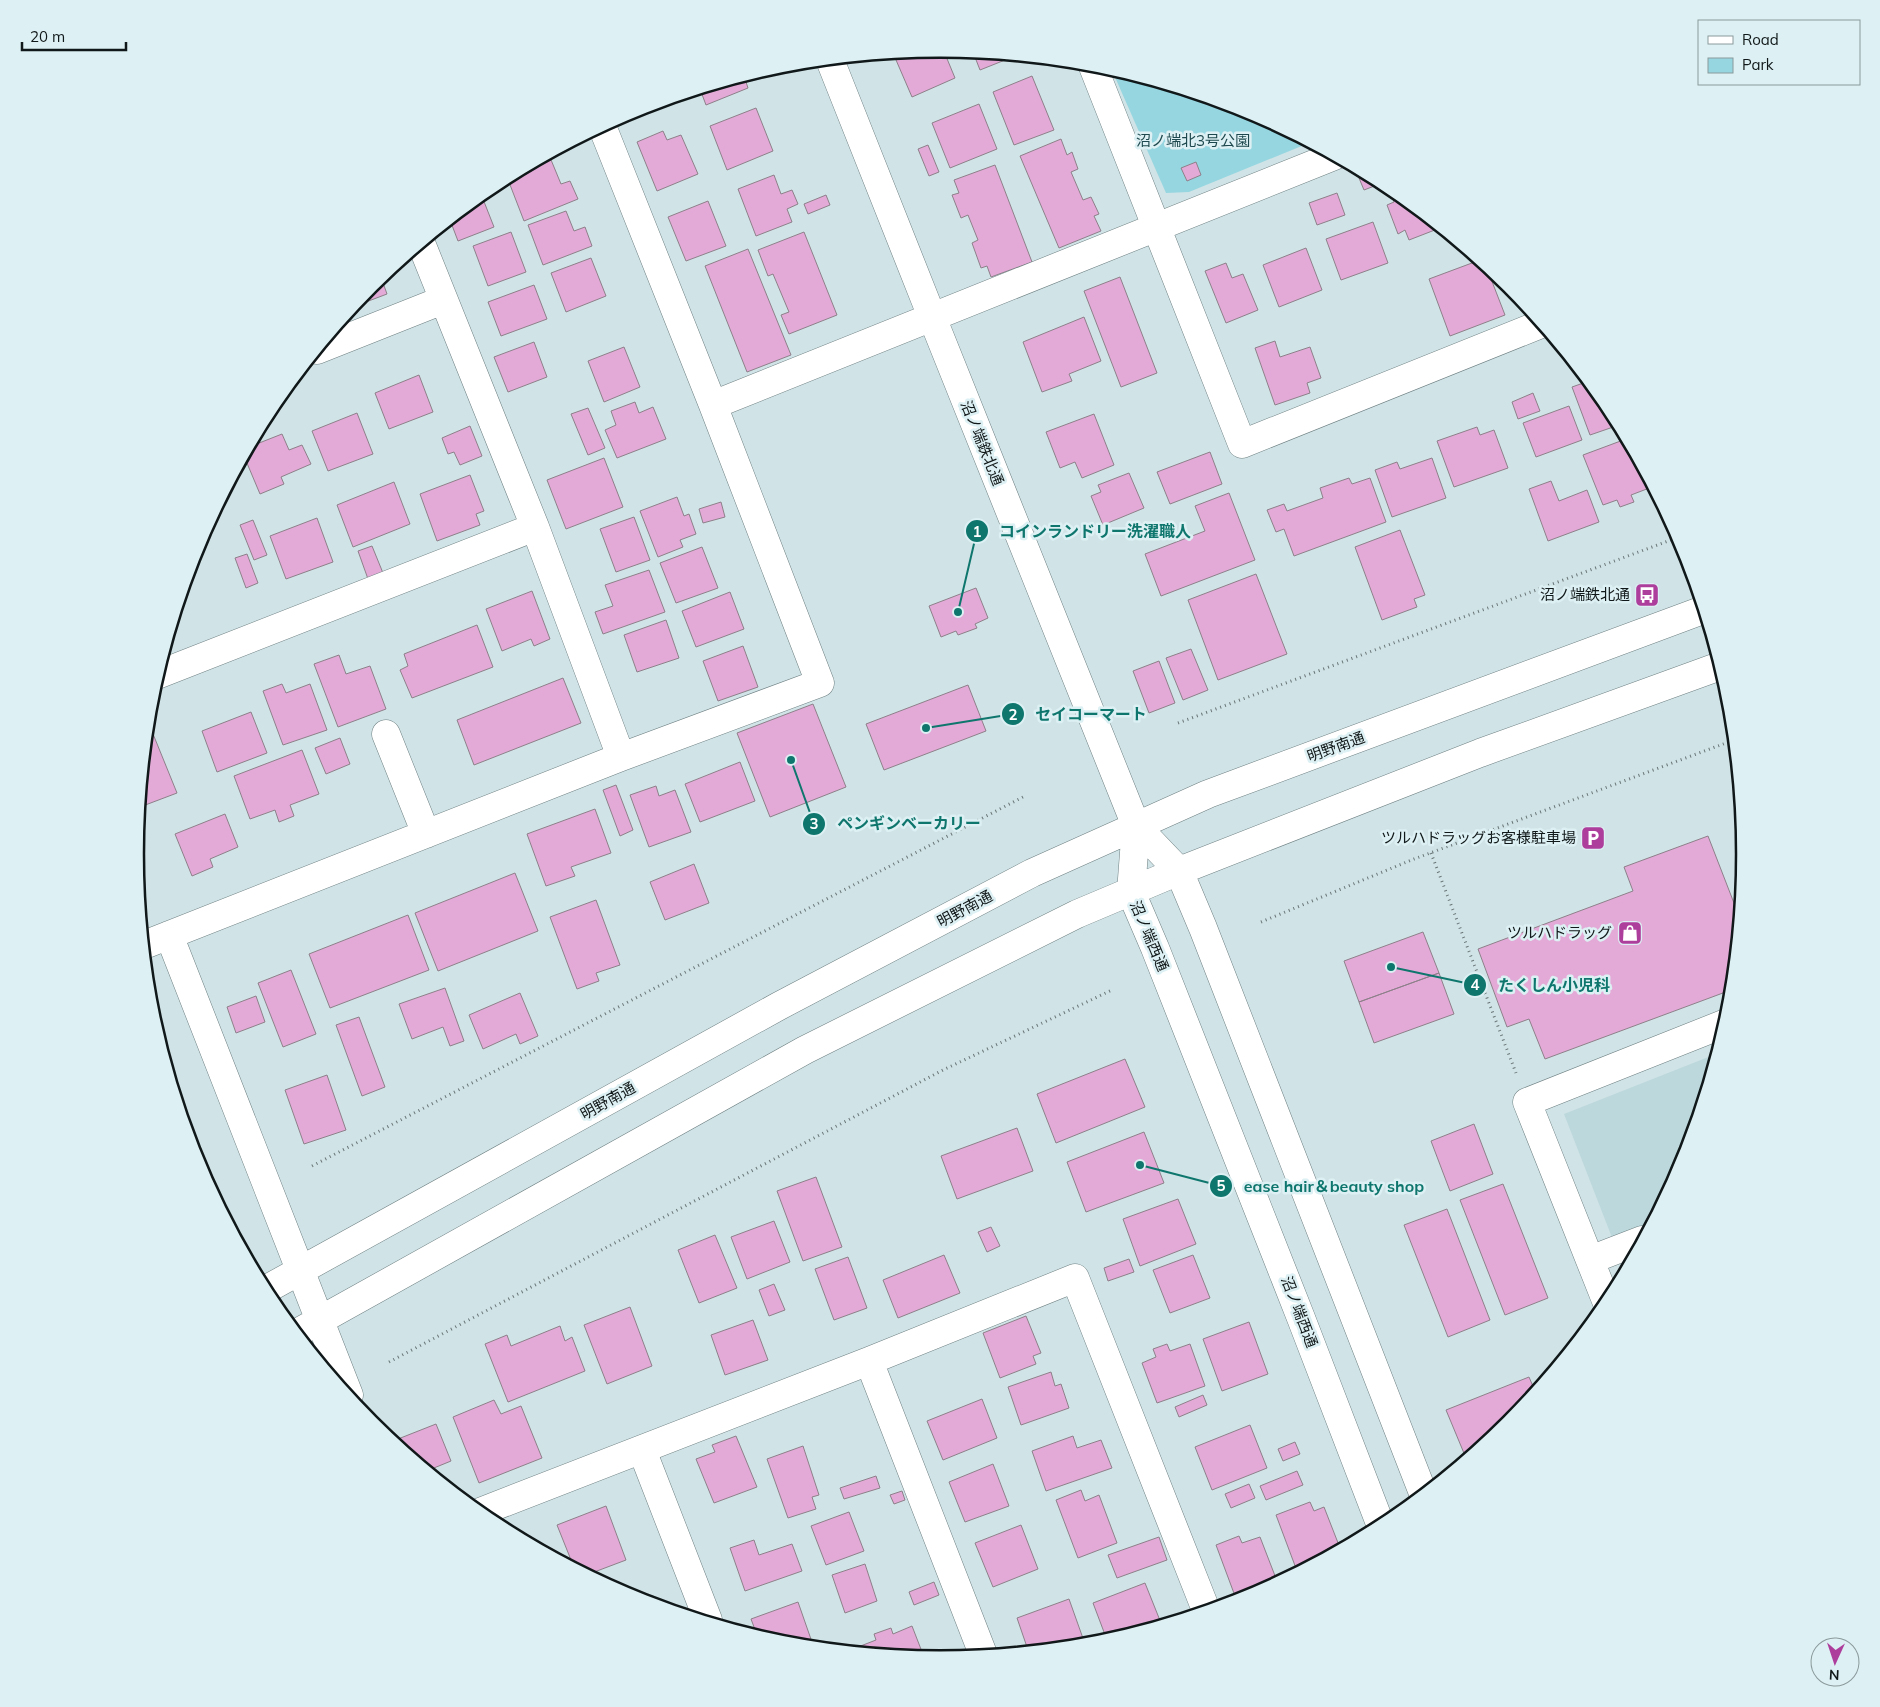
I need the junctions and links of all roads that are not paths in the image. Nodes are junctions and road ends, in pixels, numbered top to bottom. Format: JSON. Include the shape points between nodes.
{"nodes":[{"id":1,"x":832,"y":65,"type":"edge"},
{"id":2,"x":1096,"y":73,"type":"edge"},
{"id":3,"x":604,"y":132,"type":"edge"},
{"id":4,"x":1328,"y":159,"type":"edge"},
{"id":5,"x":1157,"y":227,"type":"junction"},
{"id":6,"x":423,"y":248,"type":"edge"},
{"id":7,"x":443,"y":300,"type":"junction"},
{"id":8,"x":932,"y":317,"type":"junction"},
{"id":9,"x":1535,"y":326,"type":"edge"},
{"id":10,"x":328,"y":346,"type":"edge"},
{"id":11,"x":713,"y":405,"type":"junction"},
{"id":12,"x":535,"y":527,"type":"junction"},
{"id":13,"x":1698,"y":612,"type":"edge"},
{"id":14,"x":1714,"y":668,"type":"edge"},
{"id":15,"x":165,"y":672,"type":"edge"},
{"id":16,"x":386,"y":734,"type":"dead end"},
{"id":17,"x":621,"y":757,"type":"junction"},
{"id":18,"x":1136,"y":826,"type":"junction"},
{"id":19,"x":426,"y":834,"type":"junction"},
{"id":20,"x":1180,"y":871,"type":"junction"},
{"id":21,"x":1131,"y":892,"type":"junction"},
{"id":22,"x":169,"y":935,"type":"junction"},
{"id":23,"x":150,"y":943,"type":"edge"},
{"id":24,"x":1717,"y":1027,"type":"edge"},
{"id":25,"x":1634,"y":1243,"type":"edge"},
{"id":26,"x":1590,"y":1260,"type":"junction"},
{"id":27,"x":300,"y":1272,"type":"junction"},
{"id":28,"x":272,"y":1286,"type":"edge"},
{"id":29,"x":1603,"y":1294,"type":"edge"},
{"id":30,"x":308,"y":1327,"type":"edge"},
{"id":31,"x":869,"y":1361,"type":"junction"},
{"id":32,"x":331,"y":1365,"type":"edge"},
{"id":33,"x":642,"y":1450,"type":"junction"},
{"id":34,"x":1421,"y":1488,"type":"edge"},
{"id":35,"x":489,"y":1509,"type":"edge"},
{"id":36,"x":1378,"y":1518,"type":"edge"},
{"id":37,"x":1204,"y":1604,"type":"edge"},
{"id":38,"x":705,"y":1613,"type":"edge"},
{"id":39,"x":982,"y":1648,"type":"edge"}],
"edges":[{"from":1,"to":8,"type":"street","name":"沼ノ端鉄北通"},
{"from":2,"to":5,"type":"street"},
{"from":3,"to":11,"type":"street"},
{"from":4,"to":5,"type":"street"},
{"from":5,"to":8,"type":"street"},
{"from":5,"to":9,"type":"street","via":[[1242,444]]},
{"from":6,"to":7,"type":"street"},
{"from":7,"to":10,"type":"street"},
{"from":7,"to":12,"type":"street"},
{"from":8,"to":11,"type":"street"},
{"from":8,"to":18,"type":"street","name":"沼ノ端鉄北通"},
{"from":11,"to":17,"type":"street","via":[[820,684]]},
{"from":12,"to":15,"type":"street"},
{"from":12,"to":17,"type":"street"},
{"from":13,"to":18,"type":"street","name":"明野南通","via":[[1208,794]]},
{"from":14,"to":20,"type":"street","via":[[1480,753]]},
{"from":16,"to":19,"type":"street"},
{"from":17,"to":19,"type":"street"},
{"from":18,"to":20,"type":"street"},
{"from":18,"to":21,"type":"street","name":"沼ノ端西通"},
{"from":18,"to":27,"type":"street","name":"明野南通","via":[[1032,873],[779,1006]]},
{"from":19,"to":22,"type":"street"},
{"from":20,"to":21,"type":"street"},
{"from":20,"to":34,"type":"street"},
{"from":21,"to":30,"type":"street","via":[[1077,914],[805,1050]]},
{"from":21,"to":36,"type":"street","name":"沼ノ端西通"},
{"from":22,"to":23,"type":"street"},
{"from":22,"to":27,"type":"street"},
{"from":24,"to":26,"type":"street","via":[[1527,1102]]},
{"from":25,"to":26,"type":"street"},
{"from":26,"to":29,"type":"street"},
{"from":27,"to":28,"type":"street","name":"明野南通"},
{"from":27,"to":30,"type":"street"},
{"from":30,"to":32,"type":"street"},
{"from":31,"to":33,"type":"street"},
{"from":31,"to":37,"type":"street","via":[[1075,1278]]},
{"from":31,"to":39,"type":"street"},
{"from":33,"to":35,"type":"street"},
{"from":33,"to":38,"type":"street"}]}
